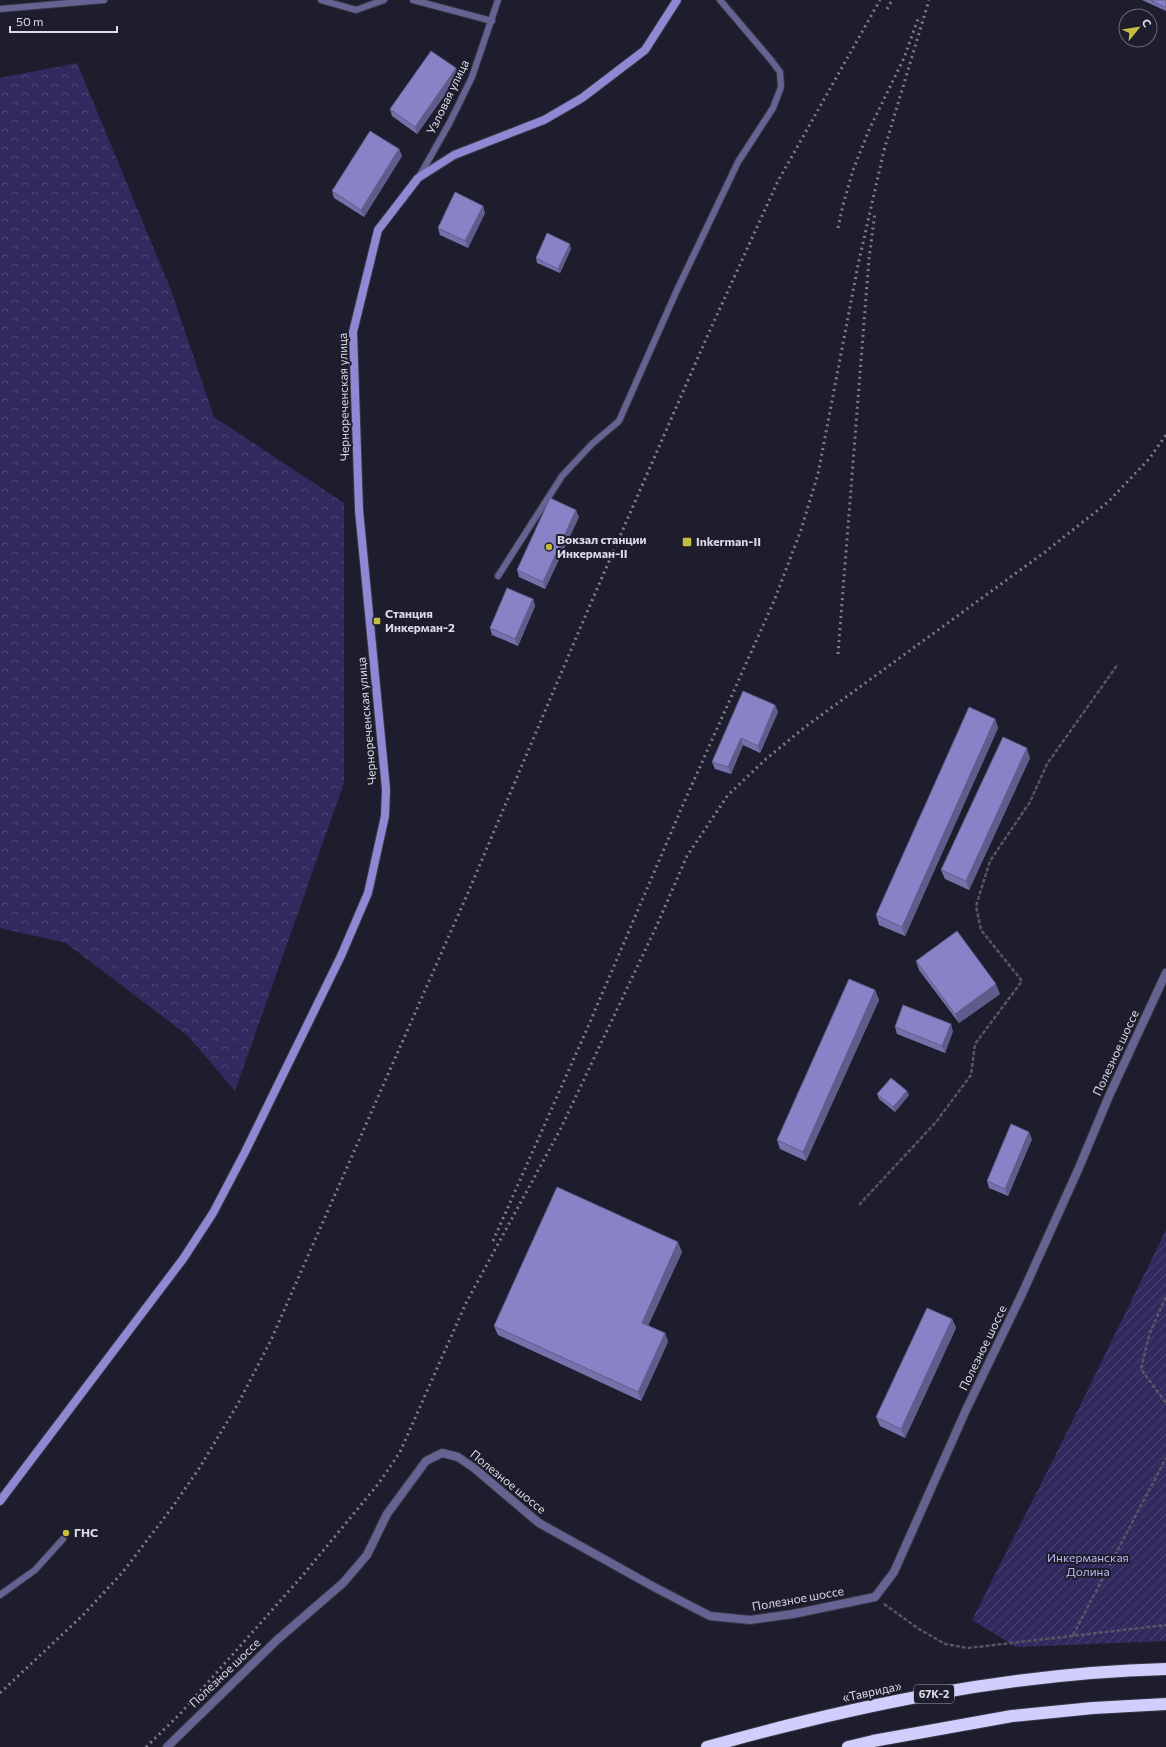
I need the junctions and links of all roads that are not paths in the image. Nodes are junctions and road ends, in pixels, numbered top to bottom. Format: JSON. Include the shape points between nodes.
{"nodes":[{"id":1,"x":104,"y":0,"type":"edge"},
{"id":2,"x":322,"y":0,"type":"edge"},
{"id":3,"x":384,"y":0,"type":"edge"},
{"id":4,"x":413,"y":0,"type":"edge"},
{"id":5,"x":498,"y":0,"type":"edge"},
{"id":6,"x":677,"y":0,"type":"edge"},
{"id":7,"x":720,"y":0,"type":"edge"},
{"id":8,"x":0,"y":9,"type":"edge"},
{"id":9,"x":492,"y":21,"type":"junction"},
{"id":10,"x":418,"y":178,"type":"junction"},
{"id":11,"x":498,"y":576,"type":"dead end"},
{"id":12,"x":1166,"y":973,"type":"edge"},
{"id":13,"x":0,"y":1501,"type":"edge"},
{"id":14,"x":63,"y":1539,"type":"dead end"},
{"id":15,"x":0,"y":1595,"type":"edge"},
{"id":16,"x":1166,"y":1669,"type":"edge"},
{"id":17,"x":1166,"y":1704,"type":"edge"},
{"id":18,"x":167,"y":1747,"type":"edge"},
{"id":19,"x":707,"y":1747,"type":"edge"},
{"id":20,"x":848,"y":1747,"type":"edge"}],
"edges":[{"from":1,"to":8,"type":"lane"},
{"from":2,"to":3,"type":"lane","via":[[356,10]]},
{"from":4,"to":9,"type":"lane"},
{"from":5,"to":9,"type":"lane","name":"Узловая улица"},
{"from":6,"to":10,"type":"main road","name":"Чернореченская улица","via":[[646,50],[582,98],[544,120],[454,155]]},
{"from":7,"to":11,"type":"lane","via":[[780,72],[781,87],[772,108],[738,162],[619,421],[592,444],[562,476]]},
{"from":9,"to":10,"type":"lane","name":"Узловая улица","via":[[472,77]]},
{"from":10,"to":13,"type":"main road","name":"Чернореченская улица","via":[[378,230],[353,332],[359,510],[386,789],[385,816],[368,893],[341,956],[213,1213],[182,1259]]},
{"from":12,"to":18,"type":"street","name":"Полезное шоссе","via":[[894,1572],[875,1597],[750,1620],[710,1616],[539,1523],[474,1468],[458,1457],[442,1453],[426,1461],[387,1514],[366,1555],[343,1582],[277,1640]]},
{"from":14,"to":15,"type":"lane","via":[[36,1570]]},
{"from":16,"to":19,"type":"highway","name":"«Таврида»","number":"67К-2","via":[[1089,1673],[991,1684],[892,1701]]},
{"from":17,"to":20,"type":"highway","via":[[1012,1716]]}]}
